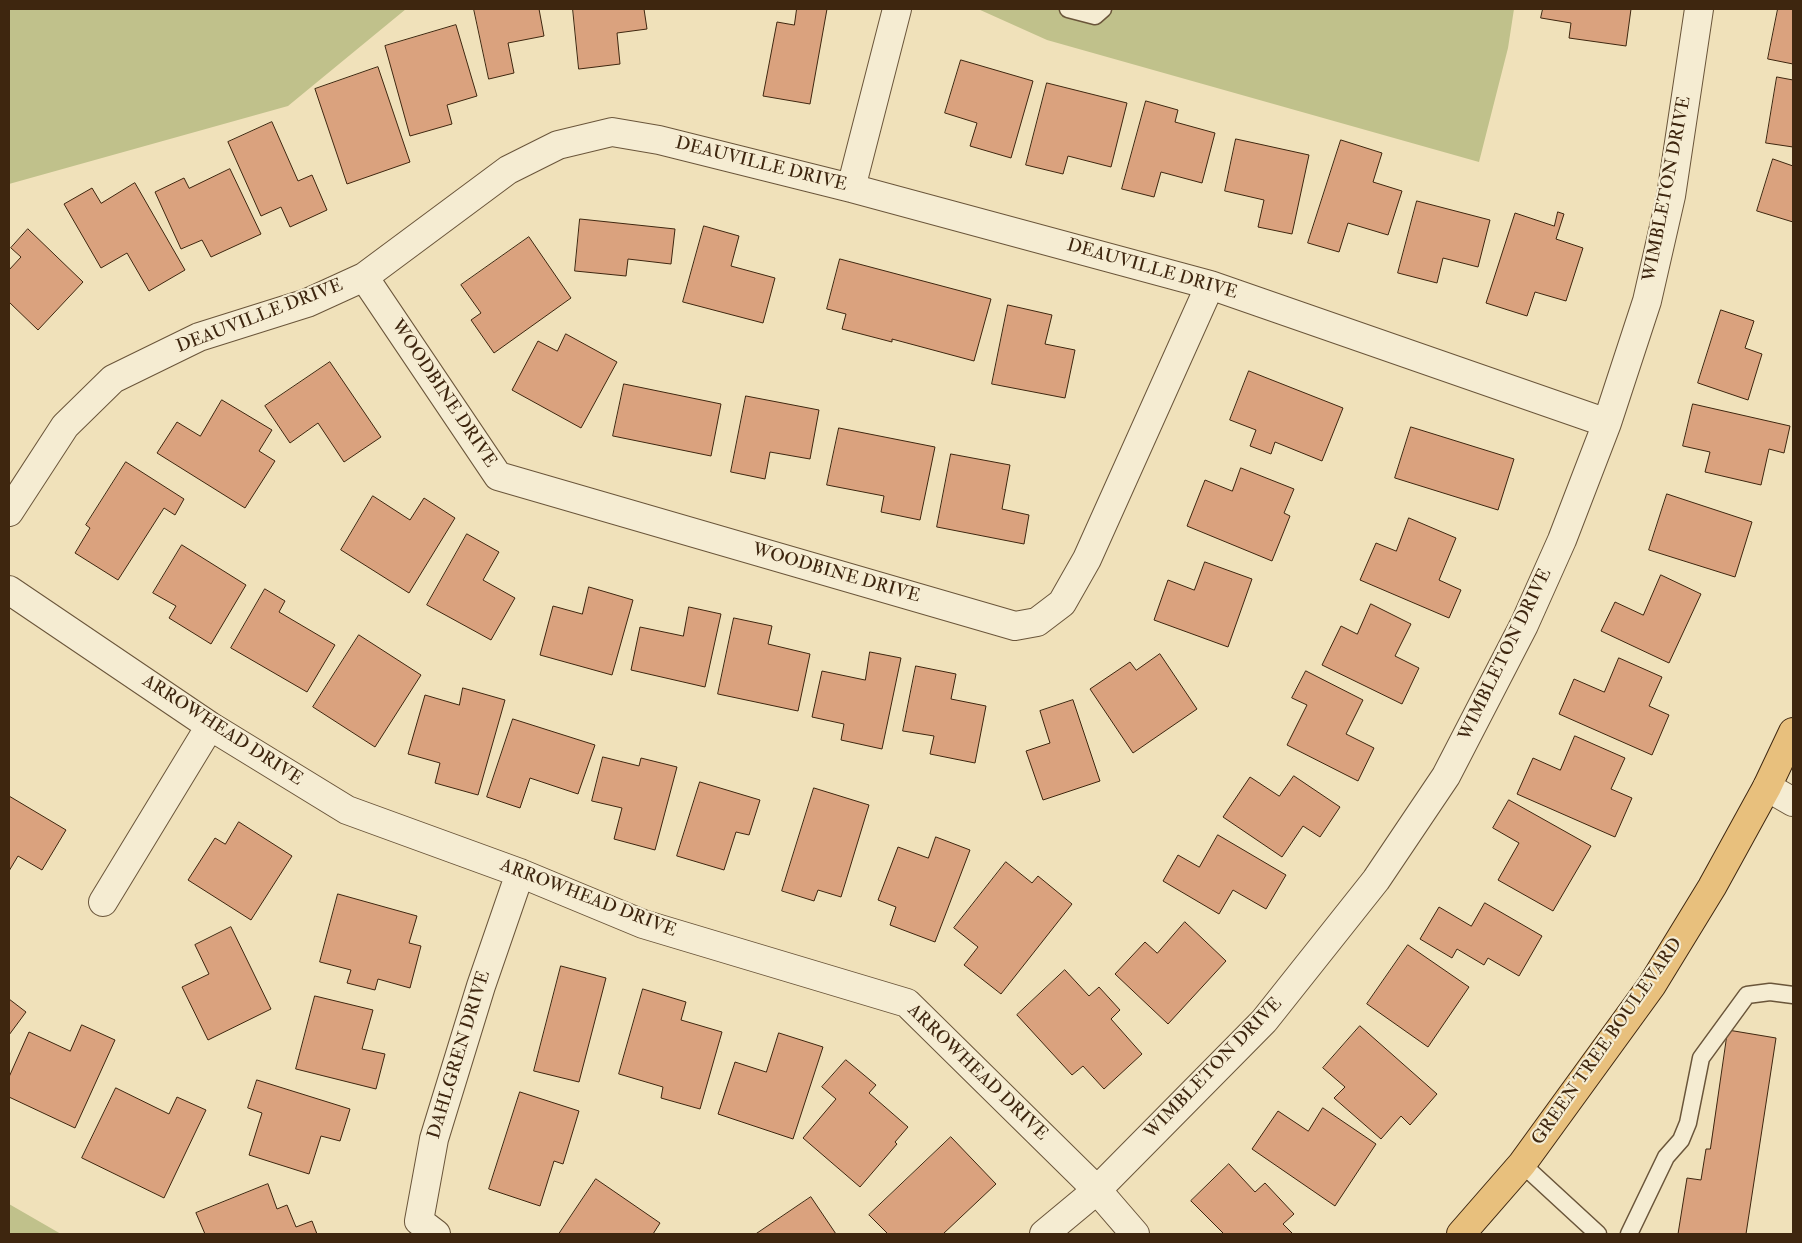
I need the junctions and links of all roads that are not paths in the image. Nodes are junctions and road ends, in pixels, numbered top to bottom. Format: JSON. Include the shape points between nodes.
{"nodes":[{"id":1,"x":898,"y":9,"type":"edge"},
{"id":2,"x":1068,"y":9,"type":"edge"},
{"id":3,"x":1103,"y":9,"type":"edge"},
{"id":4,"x":1699,"y":9,"type":"edge"},
{"id":5,"x":851,"y":188,"type":"junction"},
{"id":6,"x":364,"y":276,"type":"junction"},
{"id":7,"x":1210,"y":285,"type":"junction"},
{"id":8,"x":1607,"y":423,"type":"junction"},
{"id":9,"x":9,"y":512,"type":"edge"},
{"id":10,"x":9,"y":590,"type":"edge"},
{"id":11,"x":210,"y":726,"type":"junction"},
{"id":12,"x":1793,"y":732,"type":"edge"},
{"id":13,"x":1767,"y":787,"type":"junction"},
{"id":14,"x":1793,"y":802,"type":"edge"},
{"id":15,"x":520,"y":873,"type":"junction"},
{"id":16,"x":103,"y":902,"type":"dead end"},
{"id":17,"x":1793,"y":995,"type":"edge"},
{"id":18,"x":1522,"y":1164,"type":"junction"},
{"id":19,"x":1097,"y":1190,"type":"junction"},
{"id":20,"x":436,"y":1234,"type":"edge"},
{"id":21,"x":1044,"y":1234,"type":"edge"},
{"id":22,"x":1135,"y":1234,"type":"edge"},
{"id":23,"x":1461,"y":1234,"type":"edge"},
{"id":24,"x":1598,"y":1234,"type":"edge"},
{"id":25,"x":1629,"y":1234,"type":"edge"}],
"edges":[{"from":1,"to":5,"type":"street"},
{"from":2,"to":3,"type":"lane","via":[[1095,16]]},
{"from":4,"to":8,"type":"street","name":"WIMBLETON DRIVE","via":[[1669,206],[1647,301]]},
{"from":5,"to":6,"type":"street","name":"DEAUVILLE DRIVE","via":[[659,140],[612,132],[558,145],[508,170]]},
{"from":5,"to":7,"type":"street","name":"DEAUVILLE DRIVE"},
{"from":6,"to":7,"type":"street","name":"WOODBINE DRIVE","via":[[498,476],[1016,626],[1037,622],[1062,603],[1087,559]]},
{"from":6,"to":9,"type":"street","name":"DEAUVILLE DRIVE","via":[[307,303],[199,337],[113,379],[65,426]]},
{"from":7,"to":8,"type":"street","name":"DEAUVILLE DRIVE"},
{"from":8,"to":19,"type":"street","name":"WIMBLETON DRIVE","via":[[1528,617],[1446,776],[1376,880],[1264,1021]]},
{"from":10,"to":11,"type":"street","name":"ARROWHEAD DRIVE"},
{"from":11,"to":15,"type":"street","name":"ARROWHEAD DRIVE","via":[[347,810]]},
{"from":11,"to":16,"type":"street"},
{"from":12,"to":13,"type":"main road","name":"GREEN TREE BOULEVARD"},
{"from":13,"to":14,"type":"street"},
{"from":13,"to":18,"type":"main road","name":"GREEN TREE BOULEVARD","via":[[1712,887],[1652,985]]},
{"from":15,"to":19,"type":"street","name":"ARROWHEAD DRIVE","via":[[643,924],[907,1003]]},
{"from":15,"to":20,"type":"street","name":"DAHLGREN DRIVE","via":[[434,1139],[419,1221]]},
{"from":17,"to":25,"type":"lane","via":[[1770,992],[1748,995],[1701,1058],[1688,1123],[1681,1140],[1666,1157]]},
{"from":18,"to":23,"type":"main road","name":"GREEN TREE BOULEVARD"},
{"from":18,"to":24,"type":"lane"},
{"from":19,"to":21,"type":"street"},
{"from":19,"to":22,"type":"street","name":"ARROWHEAD DRIVE"}]}
